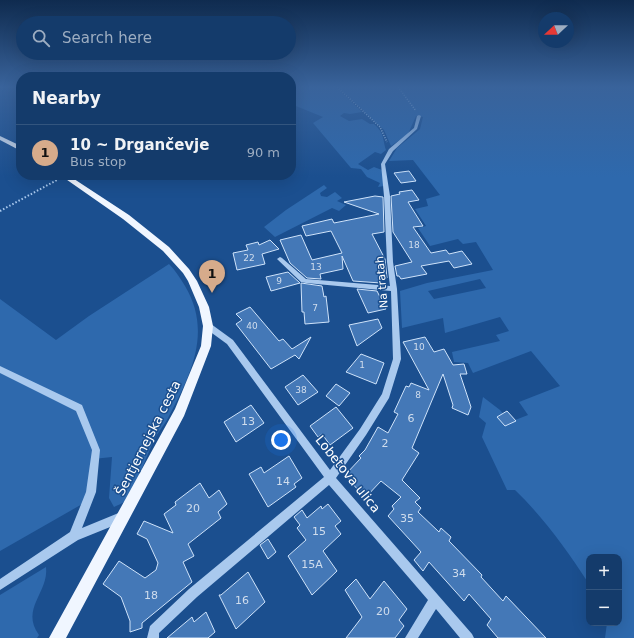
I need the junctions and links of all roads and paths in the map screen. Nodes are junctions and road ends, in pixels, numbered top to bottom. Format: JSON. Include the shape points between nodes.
{"nodes":[{"id":1,"x":419,"y":116,"type":"edge"},
{"id":2,"x":369,"y":117,"type":"edge"},
{"id":3,"x":0,"y":138,"type":"edge"},
{"id":4,"x":16,"y":146,"type":"edge"},
{"id":5,"x":391,"y":150,"type":"junction"},
{"id":6,"x":56,"y":180,"type":"edge"},
{"id":7,"x":69,"y":180,"type":"edge"},
{"id":8,"x":0,"y":212,"type":"edge"},
{"id":9,"x":280,"y":259,"type":"dead end"},
{"id":10,"x":394,"y":289,"type":"junction"},
{"id":11,"x":208,"y":326,"type":"junction"},
{"id":12,"x":0,"y":369,"type":"edge"},
{"id":13,"x":330,"y":478,"type":"junction"},
{"id":14,"x":125,"y":515,"type":"junction"},
{"id":15,"x":74,"y":536,"type":"junction"},
{"id":16,"x":0,"y":585,"type":"edge"},
{"id":17,"x":435,"y":600,"type":"junction"},
{"id":18,"x":57,"y":638,"type":"edge"},
{"id":19,"x":153,"y":638,"type":"edge"},
{"id":20,"x":411,"y":638,"type":"edge"},
{"id":21,"x":468,"y":638,"type":"edge"}],
"edges":[{"from":1,"to":5,"type":"street","name":"Na tratah","via":[[416,128]]},
{"from":2,"to":5,"type":"path","via":[[380,127]]},
{"from":3,"to":4,"type":"main road"},
{"from":5,"to":10,"type":"street","name":"Na tratah","via":[[383,164]]},
{"from":6,"to":8,"type":"path"},
{"from":7,"to":11,"type":"main road","name":"Šentjernejska cesta","via":[[126,217],[166,249],[192,281],[204,306]]},
{"from":9,"to":10,"type":"street","via":[[306,281]]},
{"from":10,"to":13,"type":"street","name":"Na tratah","via":[[397,359],[386,395]]},
{"from":11,"to":13,"type":"street","name":"Lobetova ulica","via":[[230,342]]},
{"from":11,"to":14,"type":"main road","name":"Šentjernejska cesta","via":[[206,346],[180,412]]},
{"from":12,"to":15,"type":"street","via":[[79,408],[96,450],[91,492]]},
{"from":13,"to":17,"type":"street","name":"Lobetova ulica"},
{"from":13,"to":19,"type":"street","name":"Na tratah","via":[[193,593],[154,630]]},
{"from":14,"to":15,"type":"street"},
{"from":14,"to":18,"type":"main road","name":"Šentjernejska cesta"},
{"from":15,"to":16,"type":"street"},
{"from":17,"to":20,"type":"street"},
{"from":17,"to":21,"type":"street","name":"Lobetova ulica"}]}
